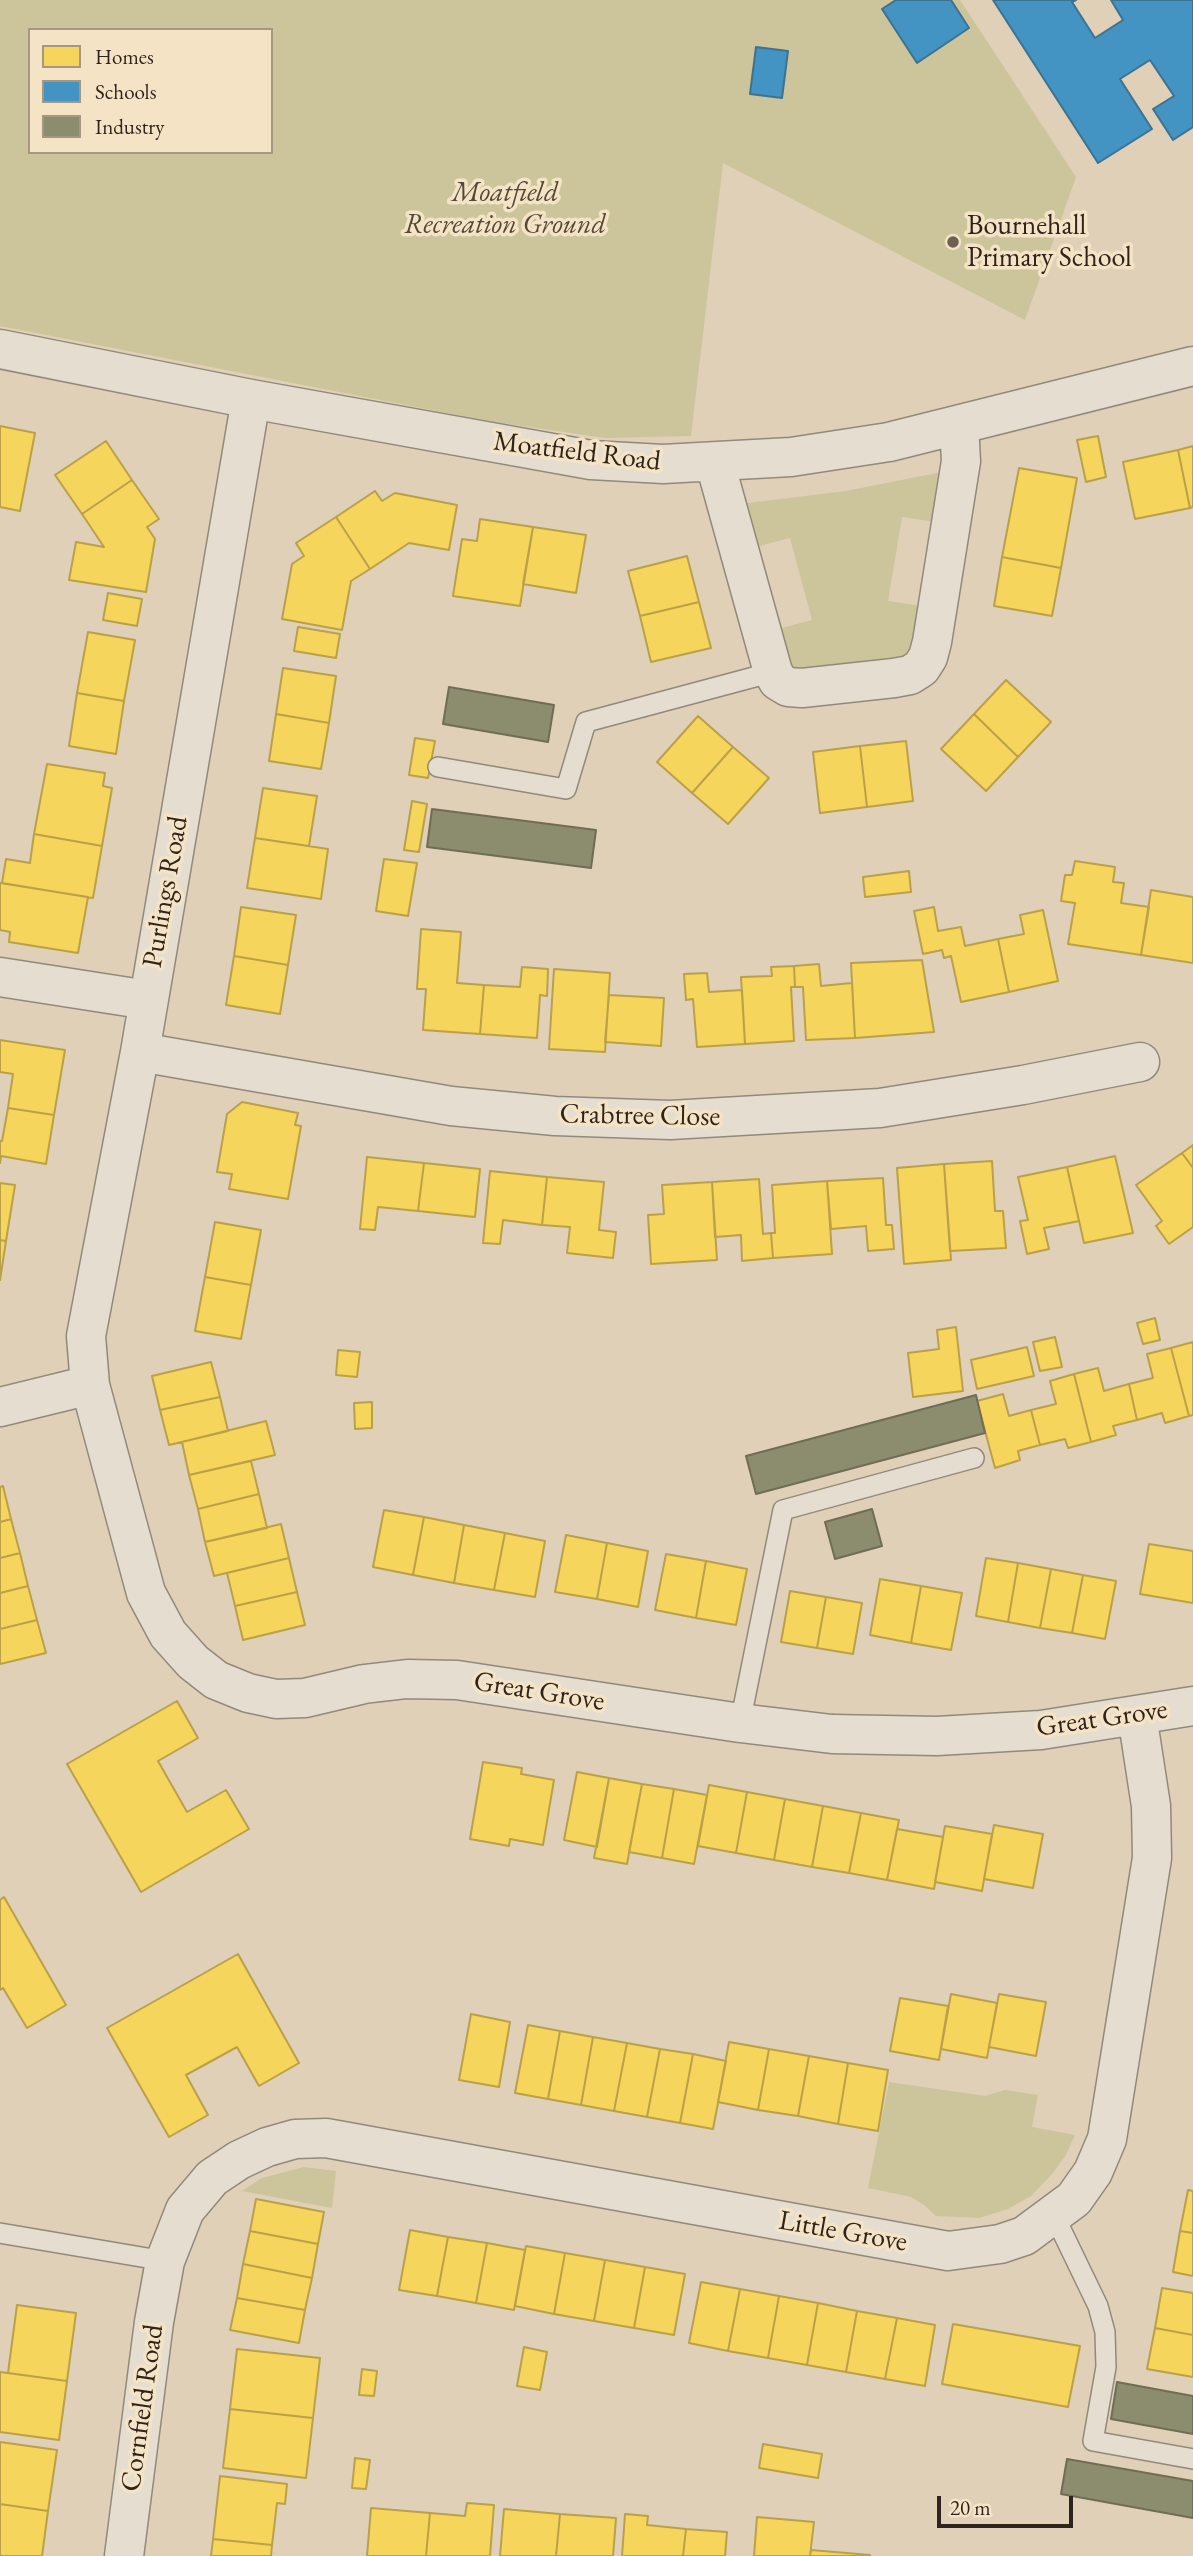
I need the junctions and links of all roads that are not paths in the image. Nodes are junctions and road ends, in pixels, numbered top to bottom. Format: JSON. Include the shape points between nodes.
{"nodes":[{"id":1,"x":0,"y":349,"type":"edge"},
{"id":2,"x":1193,"y":366,"type":"edge"},
{"id":3,"x":251,"y":399,"type":"junction"},
{"id":4,"x":959,"y":425,"type":"junction"},
{"id":5,"x":715,"y":463,"type":"junction"},
{"id":6,"x":773,"y":673,"type":"junction"},
{"id":7,"x":438,"y":767,"type":"dead end"},
{"id":8,"x":0,"y":977,"type":"edge"},
{"id":9,"x":148,"y":1000,"type":"junction"},
{"id":10,"x":140,"y":1052,"type":"junction"},
{"id":11,"x":1140,"y":1062,"type":"dead end"},
{"id":12,"x":90,"y":1385,"type":"junction"},
{"id":13,"x":0,"y":1407,"type":"edge"},
{"id":14,"x":974,"y":1458,"type":"dead end"},
{"id":15,"x":1193,"y":1706,"type":"edge"},
{"id":16,"x":1137,"y":1715,"type":"junction"},
{"id":17,"x":740,"y":1723,"type":"junction"},
{"id":18,"x":1054,"y":2216,"type":"junction"},
{"id":19,"x":0,"y":2233,"type":"edge"},
{"id":20,"x":165,"y":2261,"type":"junction"},
{"id":21,"x":1193,"y":2459,"type":"edge"},
{"id":22,"x":124,"y":2556,"type":"edge"}],
"edges":[{"from":1,"to":3,"type":"street","name":"Moatfield Road"},
{"from":2,"to":4,"type":"street","name":"Moatfield Road"},
{"from":3,"to":5,"type":"street","name":"Moatfield Road","via":[[591,460]]},
{"from":3,"to":9,"type":"street","name":"Purlings Road"},
{"from":4,"to":5,"type":"street","name":"Moatfield Road","via":[[864,446]]},
{"from":4,"to":6,"type":"street","via":[[961,461],[932,642],[922,668],[894,678],[802,688],[789,687]]},
{"from":5,"to":6,"type":"street"},
{"from":6,"to":7,"type":"lane","via":[[586,722],[566,789]]},
{"from":8,"to":9,"type":"street"},
{"from":9,"to":10,"type":"street","name":"Purlings Road"},
{"from":10,"to":11,"type":"street","name":"Crabtree Close","via":[[451,1106],[670,1120],[880,1108]]},
{"from":10,"to":12,"type":"street","name":"Purlings Road","via":[[86,1336]]},
{"from":12,"to":13,"type":"street"},
{"from":12,"to":17,"type":"street","name":"Great Grove","via":[[146,1593],[168,1634],[216,1680],[276,1699],[407,1679],[457,1680]]},
{"from":14,"to":17,"type":"lane","via":[[783,1510]]},
{"from":15,"to":16,"type":"street","name":"Great Grove"},
{"from":16,"to":17,"type":"street","name":"Great Grove","via":[[1041,1730],[937,1736],[832,1734]]},
{"from":16,"to":18,"type":"street","name":"Little Grove","via":[[1151,1806],[1152,1858],[1107,2138],[1087,2181]]},
{"from":18,"to":20,"type":"street","name":"Little Grove","via":[[1024,2236],[1000,2244],[948,2251],[382,2147],[326,2138],[295,2139],[239,2160],[212,2178],[185,2210]]},
{"from":18,"to":21,"type":"lane","via":[[1098,2306],[1105,2332],[1106,2367],[1093,2441]]},
{"from":19,"to":20,"type":"lane"},
{"from":20,"to":22,"type":"street","name":"Cornfield Road"}]}
